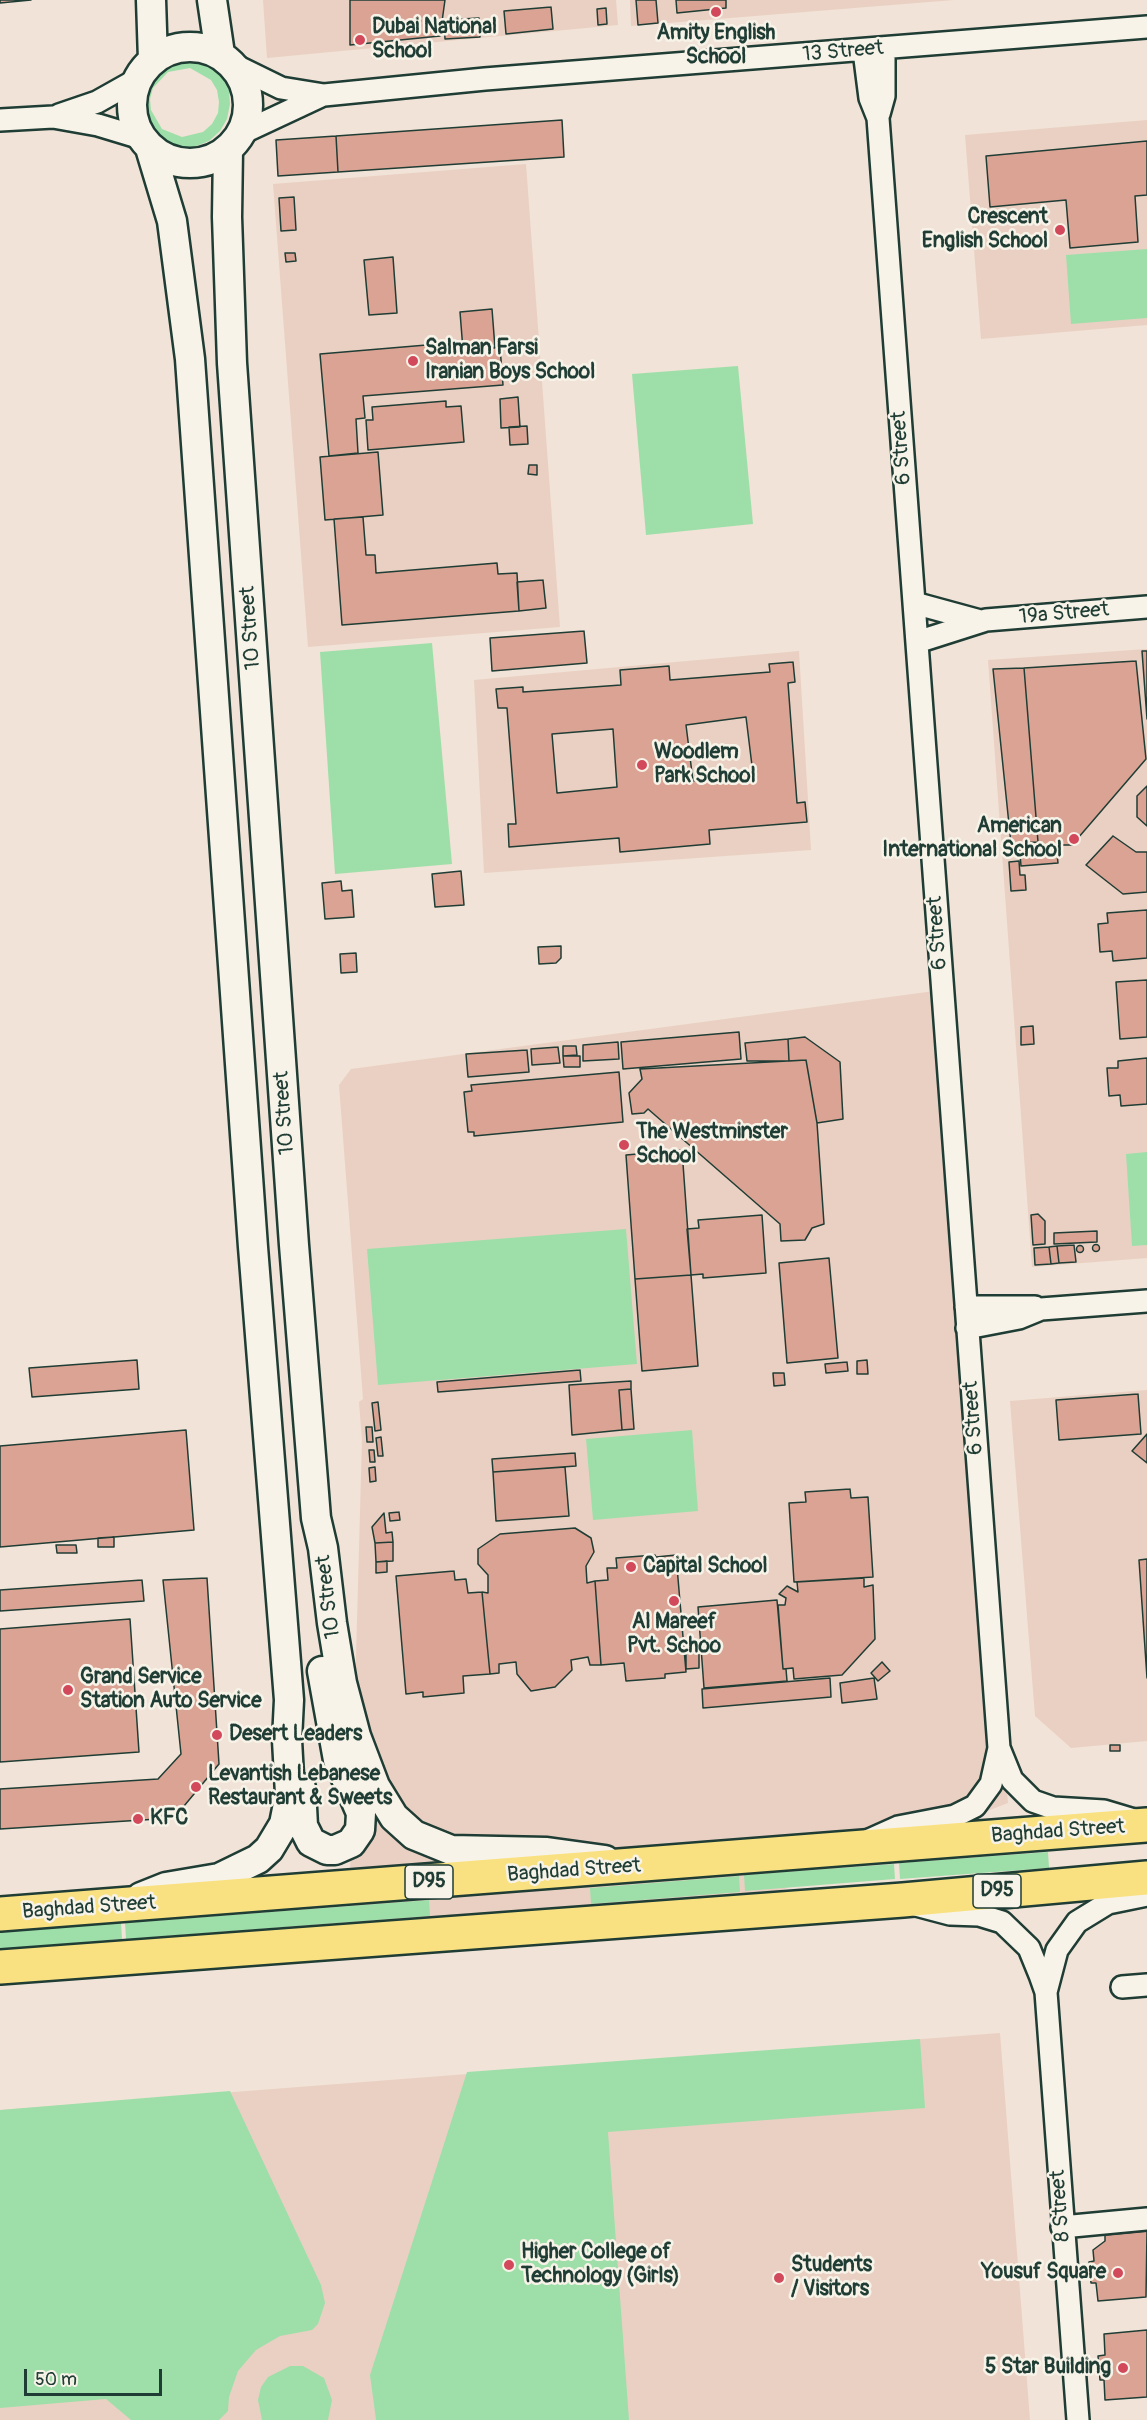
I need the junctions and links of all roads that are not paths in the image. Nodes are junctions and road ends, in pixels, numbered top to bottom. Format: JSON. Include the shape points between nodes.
{"nodes":[{"id":1,"x":151,"y":0,"type":"edge"},
{"id":2,"x":212,"y":0,"type":"edge"},
{"id":3,"x":1147,"y":27,"type":"edge"},
{"id":4,"x":874,"y":50,"type":"junction"},
{"id":5,"x":226,"y":59,"type":"junction"},
{"id":6,"x":145,"y":69,"type":"junction"},
{"id":7,"x":324,"y":95,"type":"junction"},
{"id":8,"x":53,"y":117,"type":"junction"},
{"id":9,"x":0,"y":120,"type":"edge"},
{"id":10,"x":235,"y":141,"type":"junction"},
{"id":11,"x":146,"y":143,"type":"junction"},
{"id":12,"x":914,"y":603,"type":"junction"},
{"id":13,"x":1147,"y":607,"type":"edge"},
{"id":14,"x":981,"y":621,"type":"junction"},
{"id":15,"x":918,"y":642,"type":"junction"},
{"id":16,"x":1147,"y":1300,"type":"edge"},
{"id":17,"x":966,"y":1306,"type":"junction"},
{"id":18,"x":1041,"y":1309,"type":"junction"},
{"id":19,"x":967,"y":1328,"type":"junction"},
{"id":20,"x":316,"y":1518,"type":"junction"},
{"id":21,"x":289,"y":1700,"type":"junction"},
{"id":22,"x":999,"y":1748,"type":"junction"},
{"id":23,"x":1146,"y":1825,"type":"edge"},
{"id":24,"x":858,"y":1847,"type":"junction"},
{"id":25,"x":630,"y":1867,"type":"junction"},
{"id":26,"x":1147,"y":1878,"type":"edge"},
{"id":27,"x":1147,"y":1894,"type":"edge"},
{"id":28,"x":903,"y":1900,"type":"junction"},
{"id":29,"x":130,"y":1905,"type":"junction"},
{"id":30,"x":0,"y":1914,"type":"edge"},
{"id":31,"x":0,"y":1967,"type":"edge"},
{"id":32,"x":1147,"y":1985,"type":"edge"},
{"id":33,"x":1122,"y":1987,"type":"dead end"},
{"id":34,"x":1046,"y":1992,"type":"junction"},
{"id":35,"x":1147,"y":2219,"type":"edge"},
{"id":36,"x":1062,"y":2227,"type":"junction"},
{"id":37,"x":1078,"y":2420,"type":"edge"}],
"edges":[{"from":1,"to":6,"type":"street"},
{"from":2,"to":5,"type":"street"},
{"from":3,"to":4,"type":"street","name":"13 Street"},
{"from":4,"to":7,"type":"street","name":"13 Street"},
{"from":4,"to":12,"type":"street","name":"6 Street","via":[[884,96],[878,118]]},
{"from":5,"to":6,"type":"street","via":[[200,47],[178,47]]},
{"from":5,"to":7,"type":"street","name":"13 Street","via":[[281,88]]},
{"from":5,"to":10,"type":"street","via":[[241,75],[248,96],[247,119]]},
{"from":6,"to":8,"type":"street","via":[[97,102]]},
{"from":6,"to":11,"type":"street","via":[[132,99],[133,119]]},
{"from":7,"to":10,"type":"street","name":"13 Street"},
{"from":8,"to":9,"type":"street"},
{"from":8,"to":11,"type":"street","via":[[98,125]]},
{"from":10,"to":11,"type":"street","via":[[207,161],[189,163],[171,160]]},
{"from":10,"to":20,"type":"street","name":"10 Street","via":[[227,227],[233,375]]},
{"from":11,"to":21,"type":"street","name":"10 Street","via":[[164,187],[172,221],[190,359]]},
{"from":12,"to":14,"type":"street","name":"19a Street"},
{"from":12,"to":15,"type":"street","name":"6 Street"},
{"from":13,"to":14,"type":"street","name":"19a Street"},
{"from":14,"to":15,"type":"street","name":"19a Street"},
{"from":15,"to":17,"type":"street","name":"6 Street"},
{"from":16,"to":18,"type":"street"},
{"from":17,"to":18,"type":"street","via":[[1020,1305]]},
{"from":17,"to":19,"type":"street","name":"6 Street"},
{"from":18,"to":19,"type":"street","via":[[1019,1318]]},
{"from":19,"to":22,"type":"street","name":"6 Street"},
{"from":20,"to":21,"type":"street","via":[[315,1563],[326,1695],[338,1760],[362,1822],[356,1837],[344,1848],[318,1847],[303,1826],[297,1739]]},
{"from":20,"to":25,"type":"street","name":"10 Street","via":[[349,1713],[369,1773],[394,1817],[419,1838],[451,1850],[573,1854]]},
{"from":21,"to":29,"type":"street","name":"10 Street","via":[[288,1809],[284,1824],[268,1849],[232,1874],[166,1887]]},
{"from":22,"to":23,"type":"street","name":"6 Street","via":[[1012,1780],[1033,1801],[1053,1808],[1104,1811]]},
{"from":22,"to":24,"type":"street","name":"6 Street","via":[[991,1784],[975,1806],[955,1816],[884,1831]]},
{"from":23,"to":24,"type":"main road","name":"Baghdad Street","number":"D95"},
{"from":24,"to":25,"type":"main road","name":"Baghdad Street","number":"D95"},
{"from":25,"to":29,"type":"main road","name":"Baghdad Street","number":"D95"},
{"from":26,"to":28,"type":"main road","number":"D95"},
{"from":27,"to":34,"type":"street","name":"8 Street","via":[[1108,1903],[1077,1922],[1057,1950]]},
{"from":28,"to":31,"type":"main road","number":"D95"},
{"from":28,"to":34,"type":"street","name":"8 Street","via":[[935,1911],[979,1915],[1002,1922],[1029,1948]]},
{"from":29,"to":30,"type":"main road","name":"Baghdad Street","number":"D95"},
{"from":32,"to":33,"type":"street"},
{"from":34,"to":36,"type":"street","name":"8 Street"},
{"from":35,"to":36,"type":"street"},
{"from":36,"to":37,"type":"street","name":"8 Street"}]}
